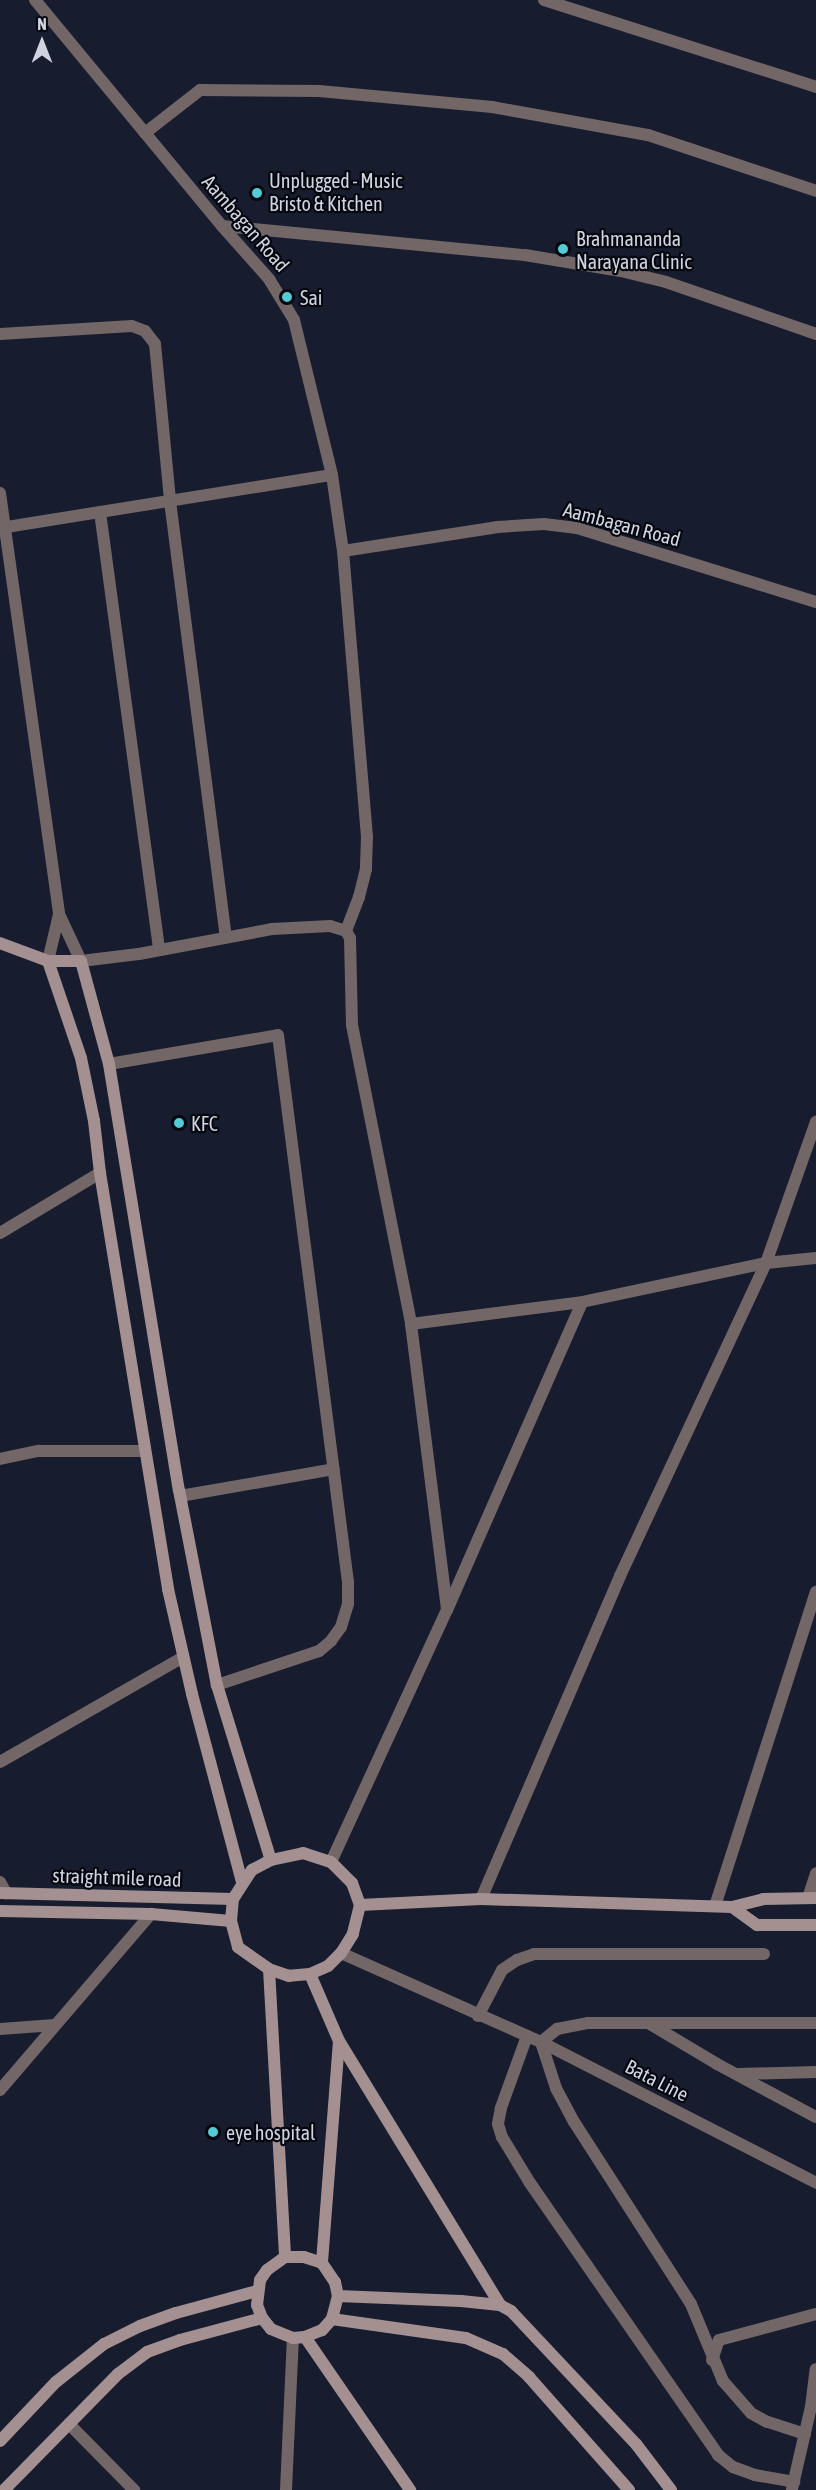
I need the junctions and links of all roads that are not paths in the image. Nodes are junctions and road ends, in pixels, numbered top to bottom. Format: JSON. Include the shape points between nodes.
{"nodes":[{"id":1,"x":35,"y":0,"type":"edge"},
{"id":2,"x":544,"y":0,"type":"edge"},
{"id":3,"x":816,"y":87,"type":"edge"},
{"id":4,"x":145,"y":133,"type":"junction"},
{"id":5,"x":816,"y":191,"type":"edge"},
{"id":6,"x":222,"y":226,"type":"junction"},
{"id":7,"x":0,"y":334,"type":"edge"},
{"id":8,"x":816,"y":334,"type":"edge"},
{"id":9,"x":332,"y":475,"type":"junction"},
{"id":10,"x":0,"y":493,"type":"edge"},
{"id":11,"x":170,"y":501,"type":"junction"},
{"id":12,"x":100,"y":512,"type":"junction"},
{"id":13,"x":2,"y":528,"type":"edge"},
{"id":14,"x":343,"y":551,"type":"junction"},
{"id":15,"x":816,"y":602,"type":"edge"},
{"id":16,"x":58,"y":914,"type":"junction"},
{"id":17,"x":346,"y":931,"type":"junction"},
{"id":18,"x":226,"y":936,"type":"junction"},
{"id":19,"x":0,"y":943,"type":"edge"},
{"id":20,"x":159,"y":950,"type":"junction"},
{"id":21,"x":48,"y":961,"type":"junction"},
{"id":22,"x":81,"y":961,"type":"junction"},
{"id":23,"x":109,"y":1064,"type":"junction"},
{"id":24,"x":816,"y":1122,"type":"edge"},
{"id":25,"x":100,"y":1173,"type":"junction"},
{"id":26,"x":0,"y":1233,"type":"edge"},
{"id":27,"x":816,"y":1258,"type":"edge"},
{"id":28,"x":766,"y":1263,"type":"junction"},
{"id":29,"x":582,"y":1302,"type":"junction"},
{"id":30,"x":411,"y":1324,"type":"junction"},
{"id":31,"x":145,"y":1451,"type":"junction"},
{"id":32,"x":0,"y":1459,"type":"edge"},
{"id":33,"x":334,"y":1469,"type":"junction"},
{"id":34,"x":180,"y":1496,"type":"junction"},
{"id":35,"x":816,"y":1592,"type":"edge"},
{"id":36,"x":447,"y":1610,"type":"junction"},
{"id":37,"x":183,"y":1657,"type":"junction"},
{"id":38,"x":217,"y":1685,"type":"junction"},
{"id":39,"x":0,"y":1762,"type":"edge"},
{"id":40,"x":271,"y":1860,"type":"junction"},
{"id":41,"x":331,"y":1862,"type":"junction"},
{"id":42,"x":816,"y":1873,"type":"edge"},
{"id":43,"x":242,"y":1882,"type":"junction"},
{"id":44,"x":2,"y":1889,"type":"edge"},
{"id":45,"x":812,"y":1898,"type":"edge"},
{"id":46,"x":233,"y":1899,"type":"junction"},
{"id":47,"x":481,"y":1899,"type":"junction"},
{"id":48,"x":360,"y":1905,"type":"junction"},
{"id":49,"x":715,"y":1906,"type":"junction"},
{"id":50,"x":732,"y":1907,"type":"junction"},
{"id":51,"x":0,"y":1911,"type":"edge"},
{"id":52,"x":151,"y":1914,"type":"junction"},
{"id":53,"x":231,"y":1921,"type":"junction"},
{"id":54,"x":816,"y":1925,"type":"edge"},
{"id":55,"x":341,"y":1953,"type":"junction"},
{"id":56,"x":764,"y":1954,"type":"dead end"},
{"id":57,"x":268,"y":1969,"type":"junction"},
{"id":58,"x":310,"y":1974,"type":"junction"},
{"id":59,"x":478,"y":2016,"type":"junction"},
{"id":60,"x":648,"y":2023,"type":"junction"},
{"id":61,"x":816,"y":2023,"type":"edge"},
{"id":62,"x":55,"y":2025,"type":"junction"},
{"id":63,"x":0,"y":2029,"type":"edge"},
{"id":64,"x":527,"y":2036,"type":"junction"},
{"id":65,"x":339,"y":2041,"type":"junction"},
{"id":66,"x":541,"y":2042,"type":"junction"},
{"id":67,"x":816,"y":2072,"type":"edge"},
{"id":68,"x":738,"y":2074,"type":"junction"},
{"id":69,"x":0,"y":2090,"type":"edge"},
{"id":70,"x":816,"y":2117,"type":"edge"},
{"id":71,"x":816,"y":2184,"type":"edge"},
{"id":72,"x":285,"y":2257,"type":"junction"},
{"id":73,"x":322,"y":2263,"type":"junction"},
{"id":74,"x":257,"y":2291,"type":"junction"},
{"id":75,"x":338,"y":2296,"type":"junction"},
{"id":76,"x":500,"y":2305,"type":"junction"},
{"id":77,"x":816,"y":2314,"type":"edge"},
{"id":78,"x":262,"y":2318,"type":"junction"},
{"id":79,"x":332,"y":2319,"type":"junction"},
{"id":80,"x":299,"y":2338,"type":"junction"},
{"id":81,"x":712,"y":2360,"type":"junction"},
{"id":82,"x":816,"y":2370,"type":"edge"},
{"id":83,"x":69,"y":2424,"type":"junction"},
{"id":84,"x":805,"y":2434,"type":"junction"},
{"id":85,"x":0,"y":2441,"type":"edge"},
{"id":86,"x":793,"y":2486,"type":"edge"},
{"id":87,"x":4,"y":2490,"type":"edge"},
{"id":88,"x":134,"y":2490,"type":"edge"},
{"id":89,"x":286,"y":2490,"type":"edge"},
{"id":90,"x":410,"y":2490,"type":"edge"},
{"id":91,"x":629,"y":2490,"type":"edge"},
{"id":92,"x":672,"y":2490,"type":"edge"}],
"edges":[{"from":1,"to":4,"type":"street","name":"Aambagan Road"},
{"from":2,"to":3,"type":"street"},
{"from":4,"to":5,"type":"street","via":[[200,90],[320,91],[492,107],[648,135]]},
{"from":4,"to":6,"type":"street","name":"Aambagan Road"},
{"from":6,"to":8,"type":"street","via":[[525,255],[621,271],[666,282]]},
{"from":6,"to":9,"type":"street","name":"Aambagan Road","via":[[269,279],[294,320]]},
{"from":7,"to":11,"type":"street","via":[[132,326],[145,331],[155,344]]},
{"from":9,"to":11,"type":"street"},
{"from":9,"to":14,"type":"street","name":"Aambagan Road"},
{"from":10,"to":13,"type":"street"},
{"from":11,"to":12,"type":"street"},
{"from":11,"to":18,"type":"street"},
{"from":12,"to":13,"type":"street"},
{"from":12,"to":20,"type":"street"},
{"from":13,"to":16,"type":"street"},
{"from":14,"to":15,"type":"street","name":"Aambagan Road","via":[[498,527],[544,524],[577,528]]},
{"from":14,"to":17,"type":"street","name":"Aambagan Road","via":[[367,837],[362,888]]},
{"from":16,"to":21,"type":"street"},
{"from":16,"to":22,"type":"street"},
{"from":17,"to":18,"type":"street","via":[[310,926]]},
{"from":17,"to":30,"type":"street","via":[[351,949],[352,1025]]},
{"from":18,"to":20,"type":"street"},
{"from":19,"to":21,"type":"main road"},
{"from":20,"to":22,"type":"street"},
{"from":21,"to":22,"type":"main road"},
{"from":21,"to":25,"type":"main road","via":[[81,1058]]},
{"from":22,"to":23,"type":"main road"},
{"from":23,"to":33,"type":"street","via":[[278,1035]]},
{"from":23,"to":34,"type":"main road"},
{"from":24,"to":28,"type":"street"},
{"from":25,"to":26,"type":"street"},
{"from":25,"to":31,"type":"main road"},
{"from":27,"to":28,"type":"street"},
{"from":28,"to":29,"type":"street"},
{"from":28,"to":47,"type":"street","via":[[620,1576]]},
{"from":29,"to":30,"type":"street"},
{"from":29,"to":36,"type":"street"},
{"from":30,"to":36,"type":"street"},
{"from":31,"to":32,"type":"street","via":[[39,1451]]},
{"from":31,"to":37,"type":"main road"},
{"from":33,"to":34,"type":"street"},
{"from":33,"to":38,"type":"street","via":[[348,1582],[348,1604],[340,1626],[319,1651]]},
{"from":34,"to":38,"type":"main road"},
{"from":35,"to":49,"type":"street"},
{"from":36,"to":41,"type":"street"},
{"from":37,"to":39,"type":"street"},
{"from":37,"to":43,"type":"main road"},
{"from":38,"to":40,"type":"main road"},
{"from":40,"to":41,"type":"main road","via":[[303,1853]]},
{"from":40,"to":43,"type":"main road","via":[[252,1870]]},
{"from":41,"to":48,"type":"main road","via":[[352,1883]]},
{"from":42,"to":45,"type":"street"},
{"from":43,"to":46,"type":"main road"},
{"from":44,"to":46,"type":"main road","name":"straight mile road"},
{"from":45,"to":50,"type":"main road","via":[[763,1899]]},
{"from":46,"to":53,"type":"main road"},
{"from":47,"to":48,"type":"main road"},
{"from":47,"to":49,"type":"main road"},
{"from":48,"to":55,"type":"main road","via":[[354,1934]]},
{"from":49,"to":50,"type":"main road"},
{"from":50,"to":54,"type":"main road","via":[[757,1925]]},
{"from":51,"to":52,"type":"main road","name":"straight mile road"},
{"from":52,"to":53,"type":"main road","name":"straight mile road"},
{"from":52,"to":62,"type":"street"},
{"from":53,"to":57,"type":"main road","via":[[238,1947]]},
{"from":55,"to":58,"type":"main road","via":[[328,1966]]},
{"from":55,"to":59,"type":"street","name":"Bata Line"},
{"from":56,"to":59,"type":"street","via":[[534,1954],[502,1971]]},
{"from":57,"to":58,"type":"main road","via":[[289,1976]]},
{"from":57,"to":72,"type":"main road"},
{"from":58,"to":65,"type":"main road"},
{"from":59,"to":64,"type":"street","name":"Bata Line"},
{"from":60,"to":61,"type":"street"},
{"from":60,"to":66,"type":"street","via":[[571,2024]]},
{"from":60,"to":68,"type":"street"},
{"from":62,"to":63,"type":"street"},
{"from":62,"to":69,"type":"street"},
{"from":64,"to":66,"type":"street","name":"Bata Line"},
{"from":64,"to":86,"type":"street","via":[[501,2108],[498,2124],[502,2137],[718,2456],[733,2467]]},
{"from":65,"to":73,"type":"main road"},
{"from":65,"to":76,"type":"main road"},
{"from":66,"to":71,"type":"street","name":"Bata Line"},
{"from":66,"to":81,"type":"street","via":[[556,2088],[574,2122],[691,2304]]},
{"from":67,"to":68,"type":"street"},
{"from":68,"to":70,"type":"street"},
{"from":72,"to":73,"type":"main road","via":[[304,2257]]},
{"from":72,"to":74,"type":"main road","via":[[267,2270]]},
{"from":73,"to":75,"type":"main road","via":[[335,2282]]},
{"from":74,"to":78,"type":"main road"},
{"from":74,"to":85,"type":"main road","via":[[176,2313],[104,2344],[56,2382]]},
{"from":75,"to":76,"type":"main road"},
{"from":75,"to":79,"type":"main road"},
{"from":76,"to":92,"type":"main road","via":[[520,2318],[636,2444]]},
{"from":77,"to":81,"type":"street","via":[[719,2340]]},
{"from":78,"to":80,"type":"main road","via":[[280,2335]]},
{"from":78,"to":83,"type":"main road","via":[[147,2352],[118,2374]]},
{"from":79,"to":80,"type":"main road","via":[[322,2330]]},
{"from":79,"to":91,"type":"main road","via":[[466,2338],[503,2355],[529,2377]]},
{"from":80,"to":89,"type":"street"},
{"from":80,"to":90,"type":"main road"},
{"from":81,"to":84,"type":"street","via":[[723,2381],[751,2413]]},
{"from":82,"to":84,"type":"street"},
{"from":83,"to":87,"type":"main road"},
{"from":83,"to":88,"type":"street"},
{"from":84,"to":86,"type":"street"}]}
